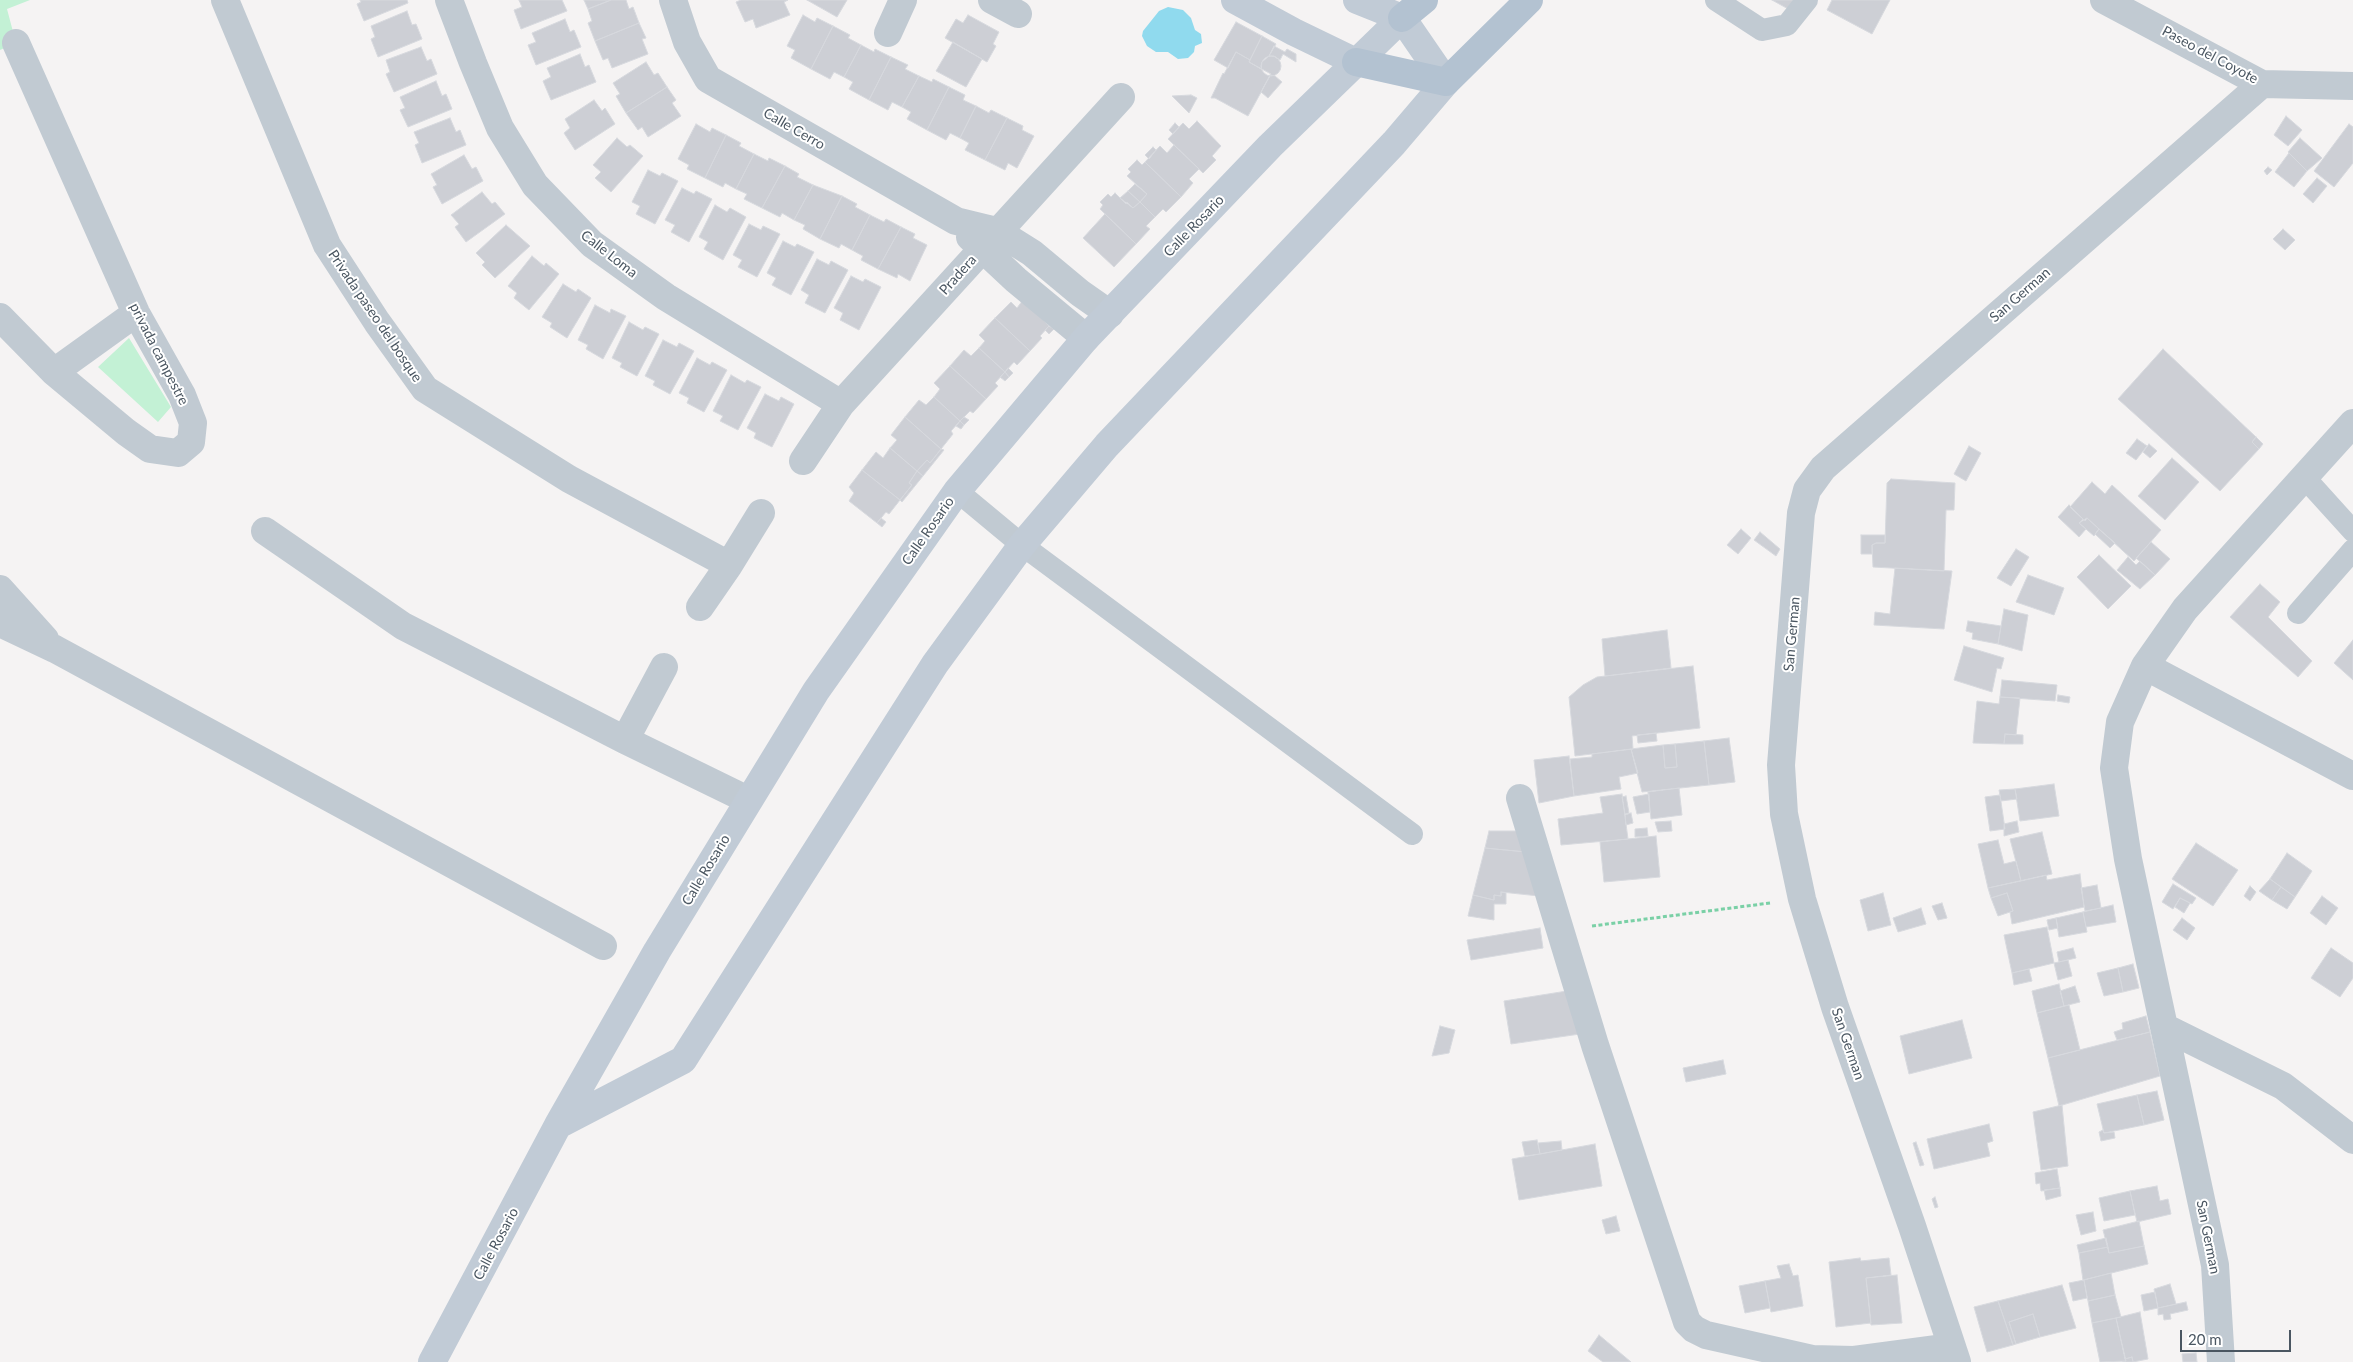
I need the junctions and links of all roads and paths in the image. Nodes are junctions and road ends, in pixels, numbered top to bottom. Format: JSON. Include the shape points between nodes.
{"nodes":[{"id":1,"x":225,"y":0,"type":"edge"},
{"id":2,"x":449,"y":0,"type":"edge"},
{"id":3,"x":673,"y":0,"type":"edge"},
{"id":4,"x":903,"y":0,"type":"edge"},
{"id":5,"x":992,"y":0,"type":"edge"},
{"id":6,"x":1236,"y":0,"type":"edge"},
{"id":7,"x":1357,"y":0,"type":"edge"},
{"id":8,"x":1424,"y":0,"type":"edge"},
{"id":9,"x":1529,"y":0,"type":"edge"},
{"id":10,"x":1716,"y":0,"type":"edge"},
{"id":11,"x":1807,"y":0,"type":"edge"},
{"id":12,"x":2104,"y":0,"type":"edge"},
{"id":13,"x":1018,"y":14,"type":"dead end"},
{"id":14,"x":1402,"y":18,"type":"junction"},
{"id":15,"x":888,"y":33,"type":"dead end"},
{"id":16,"x":16,"y":43,"type":"dead end"},
{"id":17,"x":1356,"y":62,"type":"junction"},
{"id":18,"x":1446,"y":82,"type":"junction"},
{"id":19,"x":2262,"y":84,"type":"junction"},
{"id":20,"x":2353,"y":86,"type":"edge"},
{"id":21,"x":1122,"y":97,"type":"dead end"},
{"id":22,"x":989,"y":240,"type":"junction"},
{"id":23,"x":136,"y":312,"type":"junction"},
{"id":24,"x":1110,"y":314,"type":"junction"},
{"id":25,"x":0,"y":317,"type":"edge"},
{"id":26,"x":1086,"y":338,"type":"junction"},
{"id":27,"x":54,"y":372,"type":"junction"},
{"id":28,"x":841,"y":404,"type":"junction"},
{"id":29,"x":2353,"y":423,"type":"edge"},
{"id":30,"x":803,"y":462,"type":"dead end"},
{"id":31,"x":2304,"y":477,"type":"junction"},
{"id":32,"x":957,"y":491,"type":"junction"},
{"id":33,"x":761,"y":513,"type":"dead end"},
{"id":34,"x":265,"y":531,"type":"dead end"},
{"id":35,"x":2353,"y":531,"type":"edge"},
{"id":36,"x":1022,"y":545,"type":"junction"},
{"id":37,"x":2353,"y":550,"type":"edge"},
{"id":38,"x":729,"y":565,"type":"junction"},
{"id":39,"x":0,"y":589,"type":"edge"},
{"id":40,"x":700,"y":607,"type":"dead end"},
{"id":41,"x":2298,"y":613,"type":"dead end"},
{"id":42,"x":0,"y":623,"type":"edge"},
{"id":43,"x":55,"y":649,"type":"junction"},
{"id":44,"x":2145,"y":666,"type":"junction"},
{"id":45,"x":664,"y":667,"type":"dead end"},
{"id":46,"x":625,"y":740,"type":"junction"},
{"id":47,"x":2353,"y":776,"type":"edge"},
{"id":48,"x":1520,"y":798,"type":"dead end"},
{"id":49,"x":748,"y":800,"type":"junction"},
{"id":50,"x":1412,"y":834,"type":"dead end"},
{"id":51,"x":1802,"y":899,"type":"junction"},
{"id":52,"x":1559,"y":931,"type":"junction"},
{"id":53,"x":603,"y":946,"type":"dead end"},
{"id":54,"x":2164,"y":1027,"type":"junction"},
{"id":55,"x":558,"y":1125,"type":"junction"},
{"id":56,"x":2353,"y":1140,"type":"edge"},
{"id":57,"x":1954,"y":1354,"type":"edge"},
{"id":58,"x":438,"y":1360,"type":"edge"},
{"id":59,"x":2221,"y":1362,"type":"edge"}],
"edges":[{"from":1,"to":38,"type":"street","name":"Privada paseo del bosque","via":[[327,246],[425,389],[569,479]]},
{"from":2,"to":28,"type":"street","name":"Calle Loma","via":[[500,128],[536,185],[592,244],[666,297]]},
{"from":3,"to":22,"type":"street","name":"Calle Cerro","via":[[687,42],[708,79]]},
{"from":4,"to":15,"type":"street"},
{"from":5,"to":13,"type":"street"},
{"from":6,"to":17,"type":"main road"},
{"from":7,"to":14,"type":"main road"},
{"from":8,"to":14,"type":"main road"},
{"from":9,"to":18,"type":"main road"},
{"from":10,"to":11,"type":"lane","via":[[1762,30],[1787,25]]},
{"from":12,"to":19,"type":"street","name":"Paseo del Coyote"},
{"from":14,"to":17,"type":"main road","name":"Calle Rosario"},
{"from":14,"to":18,"type":"main road"},
{"from":16,"to":23,"type":"street","name":"privada campestre"},
{"from":17,"to":18,"type":"main road"},
{"from":17,"to":24,"type":"main road","name":"Calle Rosario","via":[[1270,146]]},
{"from":18,"to":36,"type":"main road","via":[[1394,143],[1107,445]]},
{"from":19,"to":20,"type":"street","name":"Paseo del Coyote"},
{"from":19,"to":51,"type":"street","name":"San German","via":[[1823,468],[1807,490],[1801,512],[1781,765],[1784,814]]},
{"from":21,"to":22,"type":"street","name":"Pradera"},
{"from":22,"to":24,"type":"street","name":"Calle Cerro","via":[[1032,254]]},
{"from":22,"to":26,"type":"street","name":"Calle Cerro"},
{"from":22,"to":28,"type":"street","name":"Pradera"},
{"from":23,"to":27,"type":"street"},
{"from":23,"to":27,"type":"street","name":"privada campestre","via":[[182,395],[193,423],[190,442],[178,454],[150,448]]},
{"from":24,"to":26,"type":"main road","name":"Calle Rosario"},
{"from":25,"to":27,"type":"street","name":"privada campestre"},
{"from":26,"to":32,"type":"main road","name":"Calle Rosario"},
{"from":28,"to":30,"type":"street","name":"Pradera"},
{"from":29,"to":31,"type":"street","name":"San German"},
{"from":31,"to":35,"type":"lane"},
{"from":31,"to":44,"type":"street","name":"San German","via":[[2185,608]]},
{"from":32,"to":36,"type":"lane"},
{"from":32,"to":49,"type":"main road","name":"Calle Rosario","via":[[816,691]]},
{"from":33,"to":38,"type":"street"},
{"from":34,"to":46,"type":"street","via":[[403,626]]},
{"from":36,"to":50,"type":"lane"},
{"from":36,"to":55,"type":"main road","via":[[935,664],[683,1060]]},
{"from":37,"to":41,"type":"lane"},
{"from":38,"to":40,"type":"street"},
{"from":39,"to":43,"type":"street"},
{"from":42,"to":43,"type":"street"},
{"from":43,"to":53,"type":"street"},
{"from":44,"to":47,"type":"street"},
{"from":44,"to":54,"type":"street","name":"San German","via":[[2120,722],[2114,768],[2128,859]]},
{"from":45,"to":46,"type":"street"},
{"from":46,"to":49,"type":"street"},
{"from":48,"to":52,"type":"street"},
{"from":49,"to":55,"type":"main road","name":"Calle Rosario","via":[[656,951]]},
{"from":51,"to":52,"type":"path"},
{"from":51,"to":57,"type":"street","name":"San German","via":[[1835,1007]]},
{"from":52,"to":57,"type":"street","via":[[1687,1322],[1706,1335],[1812,1359]]},
{"from":54,"to":56,"type":"street","via":[[2282,1086]]},
{"from":54,"to":59,"type":"street","name":"San German","via":[[2215,1265]]},
{"from":55,"to":58,"type":"main road","name":"Calle Rosario"}]}
